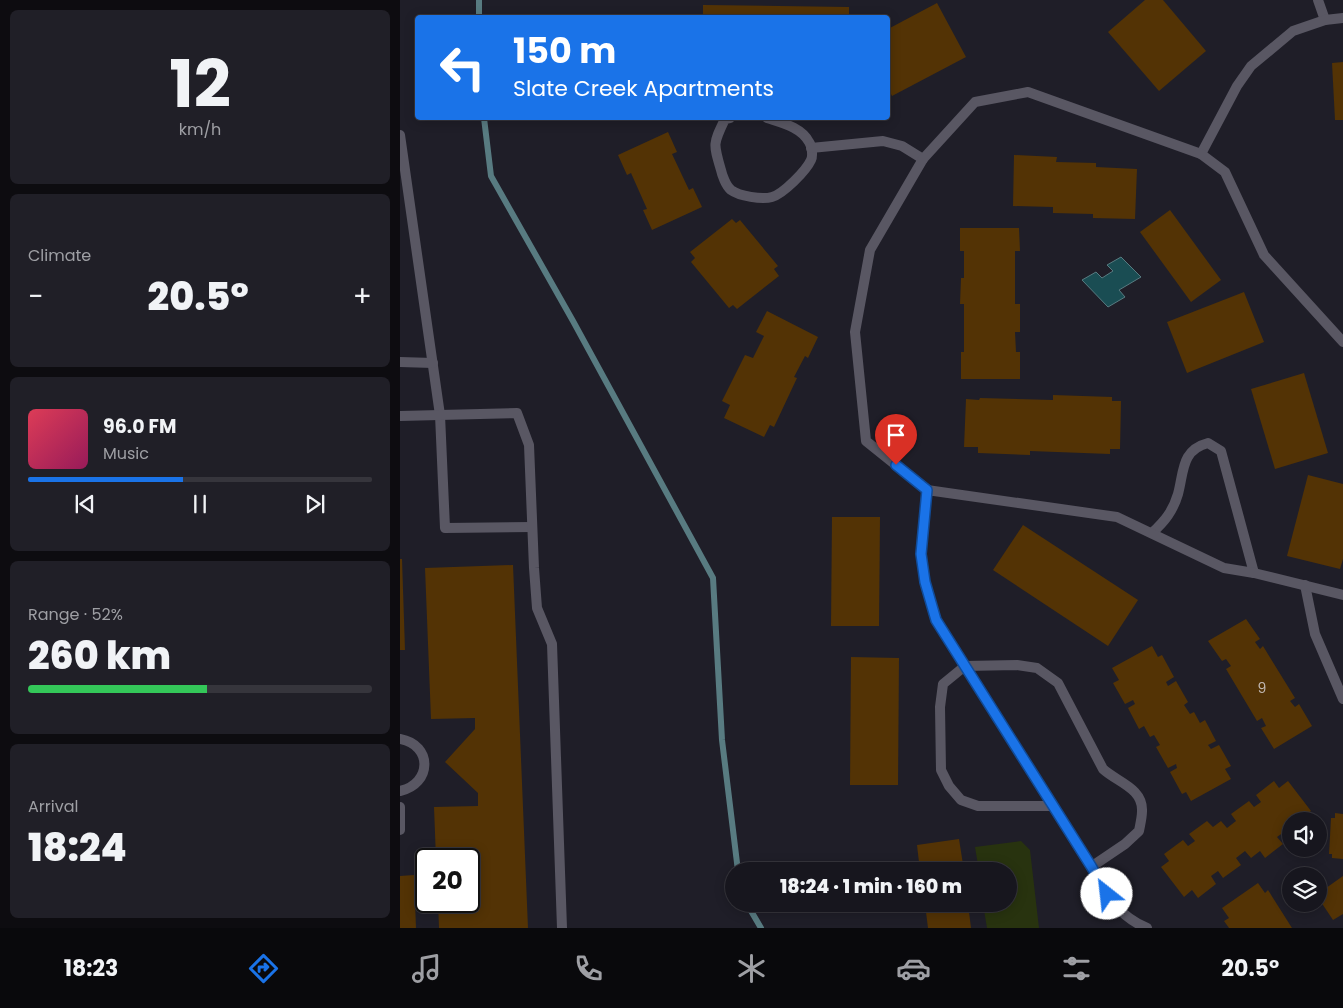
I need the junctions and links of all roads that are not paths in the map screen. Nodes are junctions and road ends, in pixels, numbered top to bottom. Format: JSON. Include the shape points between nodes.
{"nodes":[{"id":1,"x":1318,"y":0,"type":"edge"},
{"id":2,"x":1343,"y":18,"type":"edge"},
{"id":3,"x":1325,"y":20,"type":"junction"},
{"id":4,"x":725,"y":120,"type":"edge"},
{"id":5,"x":772,"y":120,"type":"edge"},
{"id":6,"x":400,"y":135,"type":"edge"},
{"id":7,"x":811,"y":148,"type":"junction"},
{"id":8,"x":1201,"y":154,"type":"junction"},
{"id":9,"x":923,"y":159,"type":"junction"},
{"id":10,"x":1343,"y":342,"type":"edge"},
{"id":11,"x":400,"y":362,"type":"edge"},
{"id":12,"x":433,"y":362,"type":"junction"},
{"id":13,"x":440,"y":415,"type":"junction"},
{"id":14,"x":400,"y":416,"type":"edge"},
{"id":15,"x":927,"y":490,"type":"junction"},
{"id":16,"x":532,"y":527,"type":"junction"},
{"id":17,"x":1152,"y":533,"type":"junction"},
{"id":18,"x":1254,"y":573,"type":"junction"},
{"id":19,"x":1305,"y":586,"type":"junction"},
{"id":20,"x":1343,"y":595,"type":"edge"},
{"id":21,"x":965,"y":666,"type":"junction"},
{"id":22,"x":1343,"y":699,"type":"edge"},
{"id":23,"x":400,"y":740,"type":"edge"},
{"id":24,"x":400,"y":791,"type":"edge"},
{"id":25,"x":1053,"y":806,"type":"junction"},
{"id":26,"x":400,"y":807,"type":"edge"},
{"id":27,"x":400,"y":830,"type":"edge"},
{"id":28,"x":1091,"y":866,"type":"junction"},
{"id":29,"x":562,"y":928,"type":"edge"},
{"id":30,"x":1146,"y":928,"type":"edge"}],
"edges":[{"from":1,"to":3,"type":"lane"},
{"from":2,"to":3,"type":"lane"},
{"from":3,"to":8,"type":"lane","via":[[1293,31],[1251,66],[1236,86]]},
{"from":4,"to":7,"type":"lane","via":[[714,146],[722,175],[731,190],[751,198],[772,197],[784,191],[811,159]]},
{"from":5,"to":7,"type":"lane","via":[[797,129]]},
{"from":6,"to":12,"type":"lane"},
{"from":7,"to":9,"type":"lane","via":[[884,141],[902,146]]},
{"from":8,"to":9,"type":"lane","via":[[1028,92],[975,102]]},
{"from":8,"to":10,"type":"lane","via":[[1224,172],[1264,255]]},
{"from":9,"to":15,"type":"lane","via":[[870,250],[855,332],[866,441]]},
{"from":11,"to":12,"type":"lane"},
{"from":12,"to":13,"type":"lane"},
{"from":13,"to":14,"type":"lane"},
{"from":13,"to":16,"type":"lane","via":[[517,413],[529,445]]},
{"from":13,"to":16,"type":"lane","via":[[445,528]]},
{"from":15,"to":17,"type":"lane","via":[[1117,517]]},
{"from":15,"to":21,"type":"lane","via":[[921,554],[925,582],[936,620]]},
{"from":16,"to":29,"type":"lane","via":[[537,608],[552,644]]},
{"from":17,"to":18,"type":"lane","via":[[1224,568]]},
{"from":17,"to":18,"type":"lane","via":[[1166,520],[1178,494],[1184,461],[1198,445],[1208,443],[1222,451]]},
{"from":18,"to":19,"type":"lane"},
{"from":19,"to":20,"type":"lane"},
{"from":19,"to":22,"type":"lane","via":[[1315,634]]},
{"from":21,"to":25,"type":"lane"},
{"from":21,"to":25,"type":"lane","via":[[943,684],[941,770],[949,786],[961,800],[978,806]]},
{"from":21,"to":28,"type":"lane","via":[[1037,668],[1058,683],[1103,769],[1137,794],[1142,809],[1139,832]]},
{"from":23,"to":24,"type":"lane","via":[[416,746],[425,764],[418,783]]},
{"from":25,"to":28,"type":"lane"},
{"from":26,"to":27,"type":"lane"},
{"from":28,"to":30,"type":"lane","via":[[1119,911]]}]}
